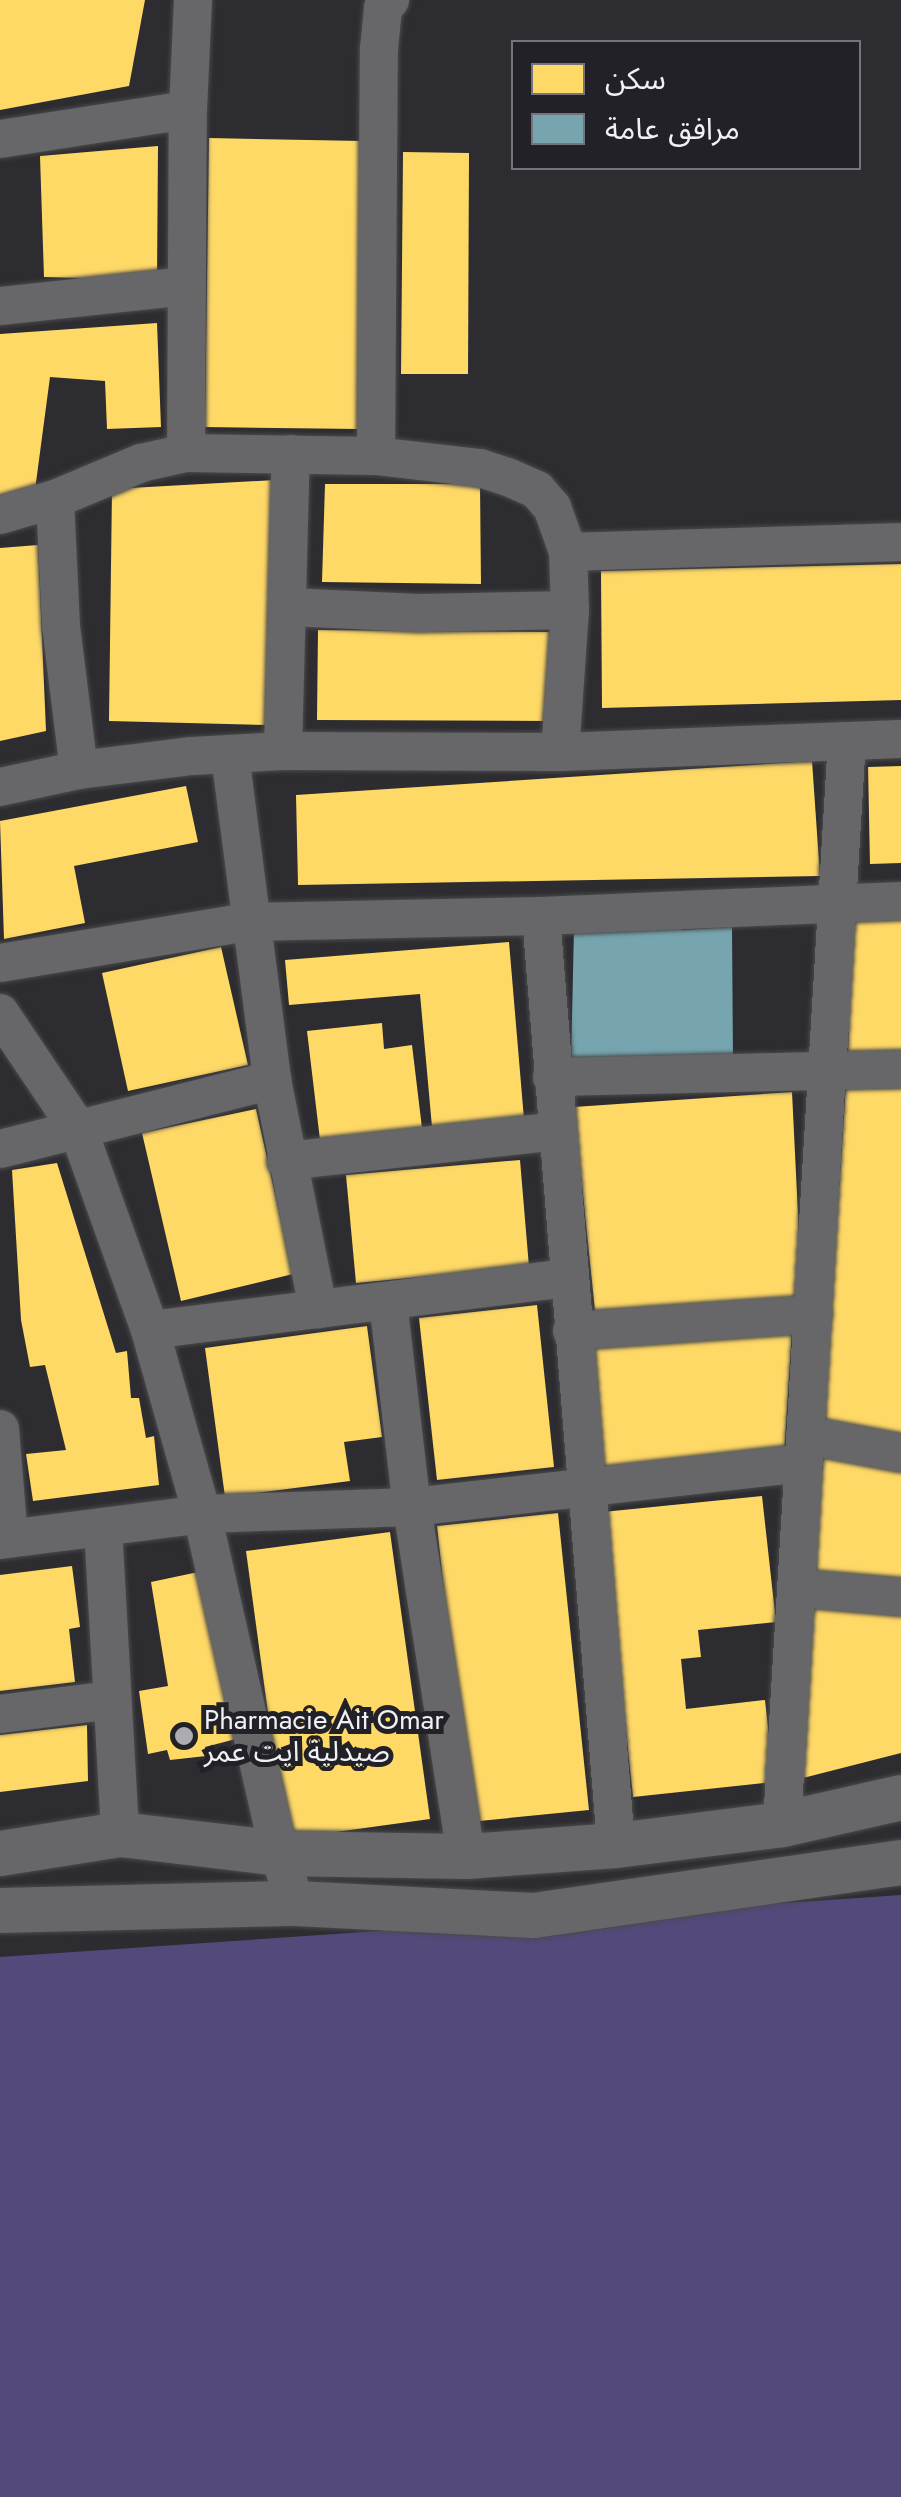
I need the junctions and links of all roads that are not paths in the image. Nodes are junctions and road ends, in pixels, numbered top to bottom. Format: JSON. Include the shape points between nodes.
{"nodes":[{"id":1,"x":193,"y":0,"type":"edge"},
{"id":2,"x":390,"y":0,"type":"edge"},
{"id":3,"x":188,"y":110,"type":"junction"},
{"id":4,"x":0,"y":139,"type":"edge"},
{"id":5,"x":187,"y":286,"type":"junction"},
{"id":6,"x":0,"y":306,"type":"edge"},
{"id":7,"x":186,"y":453,"type":"junction"},
{"id":8,"x":291,"y":454,"type":"junction"},
{"id":9,"x":376,"y":456,"type":"junction"},
{"id":10,"x":55,"y":499,"type":"junction"},
{"id":11,"x":0,"y":515,"type":"edge"},
{"id":12,"x":901,"y":542,"type":"edge"},
{"id":13,"x":568,"y":552,"type":"junction"},
{"id":14,"x":289,"y":607,"type":"junction"},
{"id":15,"x":570,"y":610,"type":"junction"},
{"id":16,"x":901,"y":739,"type":"edge"},
{"id":17,"x":847,"y":741,"type":"junction"},
{"id":18,"x":283,"y":751,"type":"junction"},
{"id":19,"x":560,"y":752,"type":"junction"},
{"id":20,"x":230,"y":754,"type":"junction"},
{"id":21,"x":78,"y":770,"type":"junction"},
{"id":22,"x":0,"y":788,"type":"edge"},
{"id":23,"x":901,"y":901,"type":"edge"},
{"id":24,"x":837,"y":906,"type":"junction"},
{"id":25,"x":541,"y":916,"type":"junction"},
{"id":26,"x":249,"y":922,"type":"junction"},
{"id":27,"x":0,"y":963,"type":"edge"},
{"id":28,"x":0,"y":1013,"type":"edge"},
{"id":29,"x":901,"y":1068,"type":"edge"},
{"id":30,"x":827,"y":1069,"type":"junction"},
{"id":31,"x":552,"y":1077,"type":"junction"},
{"id":32,"x":272,"y":1080,"type":"junction"},
{"id":33,"x":78,"y":1130,"type":"junction"},
{"id":34,"x":556,"y":1131,"type":"junction"},
{"id":35,"x":0,"y":1149,"type":"edge"},
{"id":36,"x":286,"y":1161,"type":"junction"},
{"id":37,"x":568,"y":1278,"type":"junction"},
{"id":38,"x":388,"y":1300,"type":"junction"},
{"id":39,"x":318,"y":1309,"type":"junction"},
{"id":40,"x":813,"y":1314,"type":"junction"},
{"id":41,"x":150,"y":1330,"type":"junction"},
{"id":42,"x":572,"y":1331,"type":"junction"},
{"id":43,"x":0,"y":1430,"type":"edge"},
{"id":44,"x":804,"y":1449,"type":"junction"},
{"id":45,"x":901,"y":1453,"type":"edge"},
{"id":46,"x":586,"y":1490,"type":"junction"},
{"id":47,"x":412,"y":1507,"type":"junction"},
{"id":48,"x":202,"y":1514,"type":"junction"},
{"id":49,"x":103,"y":1528,"type":"junction"},
{"id":50,"x":5,"y":1540,"type":"edge"},
{"id":51,"x":796,"y":1588,"type":"junction"},
{"id":52,"x":901,"y":1597,"type":"edge"},
{"id":53,"x":112,"y":1700,"type":"junction"},
{"id":54,"x":0,"y":1714,"type":"edge"},
{"id":55,"x":901,"y":1797,"type":"edge"},
{"id":56,"x":782,"y":1824,"type":"junction"},
{"id":57,"x":120,"y":1834,"type":"junction"},
{"id":58,"x":616,"y":1845,"type":"junction"},
{"id":59,"x":0,"y":1853,"type":"edge"},
{"id":60,"x":279,"y":1853,"type":"junction"},
{"id":61,"x":466,"y":1856,"type":"junction"},
{"id":62,"x":901,"y":1862,"type":"edge"},
{"id":63,"x":295,"y":1903,"type":"junction"},
{"id":64,"x":0,"y":1910,"type":"edge"}],
"edges":[{"from":1,"to":3,"type":"street"},
{"from":2,"to":9,"type":"street","via":[[383,8],[379,48]]},
{"from":3,"to":4,"type":"street"},
{"from":3,"to":5,"type":"street"},
{"from":5,"to":6,"type":"street"},
{"from":5,"to":7,"type":"street"},
{"from":7,"to":8,"type":"street"},
{"from":7,"to":10,"type":"street","via":[[141,463]]},
{"from":8,"to":9,"type":"street"},
{"from":8,"to":14,"type":"street"},
{"from":9,"to":13,"type":"street","via":[[480,468],[536,490],[552,507]]},
{"from":10,"to":11,"type":"street"},
{"from":10,"to":21,"type":"street"},
{"from":12,"to":13,"type":"street"},
{"from":13,"to":15,"type":"street"},
{"from":14,"to":15,"type":"street","via":[[419,614]]},
{"from":14,"to":18,"type":"street"},
{"from":15,"to":19,"type":"street"},
{"from":16,"to":17,"type":"street"},
{"from":17,"to":19,"type":"street"},
{"from":17,"to":24,"type":"street"},
{"from":18,"to":19,"type":"street"},
{"from":18,"to":20,"type":"street"},
{"from":20,"to":21,"type":"street"},
{"from":20,"to":26,"type":"street"},
{"from":21,"to":22,"type":"street"},
{"from":23,"to":24,"type":"street"},
{"from":24,"to":25,"type":"street"},
{"from":24,"to":30,"type":"street"},
{"from":25,"to":26,"type":"street"},
{"from":25,"to":31,"type":"street"},
{"from":26,"to":27,"type":"street"},
{"from":26,"to":32,"type":"street"},
{"from":28,"to":33,"type":"street"},
{"from":29,"to":30,"type":"street"},
{"from":30,"to":31,"type":"street"},
{"from":30,"to":40,"type":"street"},
{"from":31,"to":34,"type":"street"},
{"from":32,"to":33,"type":"street"},
{"from":32,"to":36,"type":"street"},
{"from":33,"to":35,"type":"street"},
{"from":33,"to":41,"type":"street"},
{"from":34,"to":36,"type":"street"},
{"from":34,"to":37,"type":"street"},
{"from":36,"to":39,"type":"street"},
{"from":37,"to":38,"type":"street"},
{"from":37,"to":42,"type":"street"},
{"from":38,"to":39,"type":"street"},
{"from":38,"to":47,"type":"street"},
{"from":39,"to":41,"type":"street"},
{"from":40,"to":42,"type":"street"},
{"from":40,"to":44,"type":"street"},
{"from":41,"to":48,"type":"street"},
{"from":42,"to":46,"type":"street"},
{"from":43,"to":50,"type":"street"},
{"from":44,"to":45,"type":"street"},
{"from":44,"to":46,"type":"street"},
{"from":44,"to":51,"type":"street"},
{"from":46,"to":47,"type":"street"},
{"from":46,"to":58,"type":"street"},
{"from":47,"to":48,"type":"street"},
{"from":47,"to":61,"type":"street"},
{"from":48,"to":49,"type":"street"},
{"from":48,"to":60,"type":"street"},
{"from":49,"to":50,"type":"street"},
{"from":49,"to":53,"type":"street"},
{"from":51,"to":52,"type":"street"},
{"from":51,"to":56,"type":"street"},
{"from":53,"to":54,"type":"street"},
{"from":53,"to":57,"type":"street"},
{"from":55,"to":56,"type":"street"},
{"from":56,"to":58,"type":"street"},
{"from":57,"to":59,"type":"street"},
{"from":57,"to":60,"type":"street"},
{"from":58,"to":61,"type":"street"},
{"from":60,"to":61,"type":"street"},
{"from":60,"to":63,"type":"street"},
{"from":62,"to":63,"type":"street","via":[[533,1914]]},
{"from":63,"to":64,"type":"street"}]}
